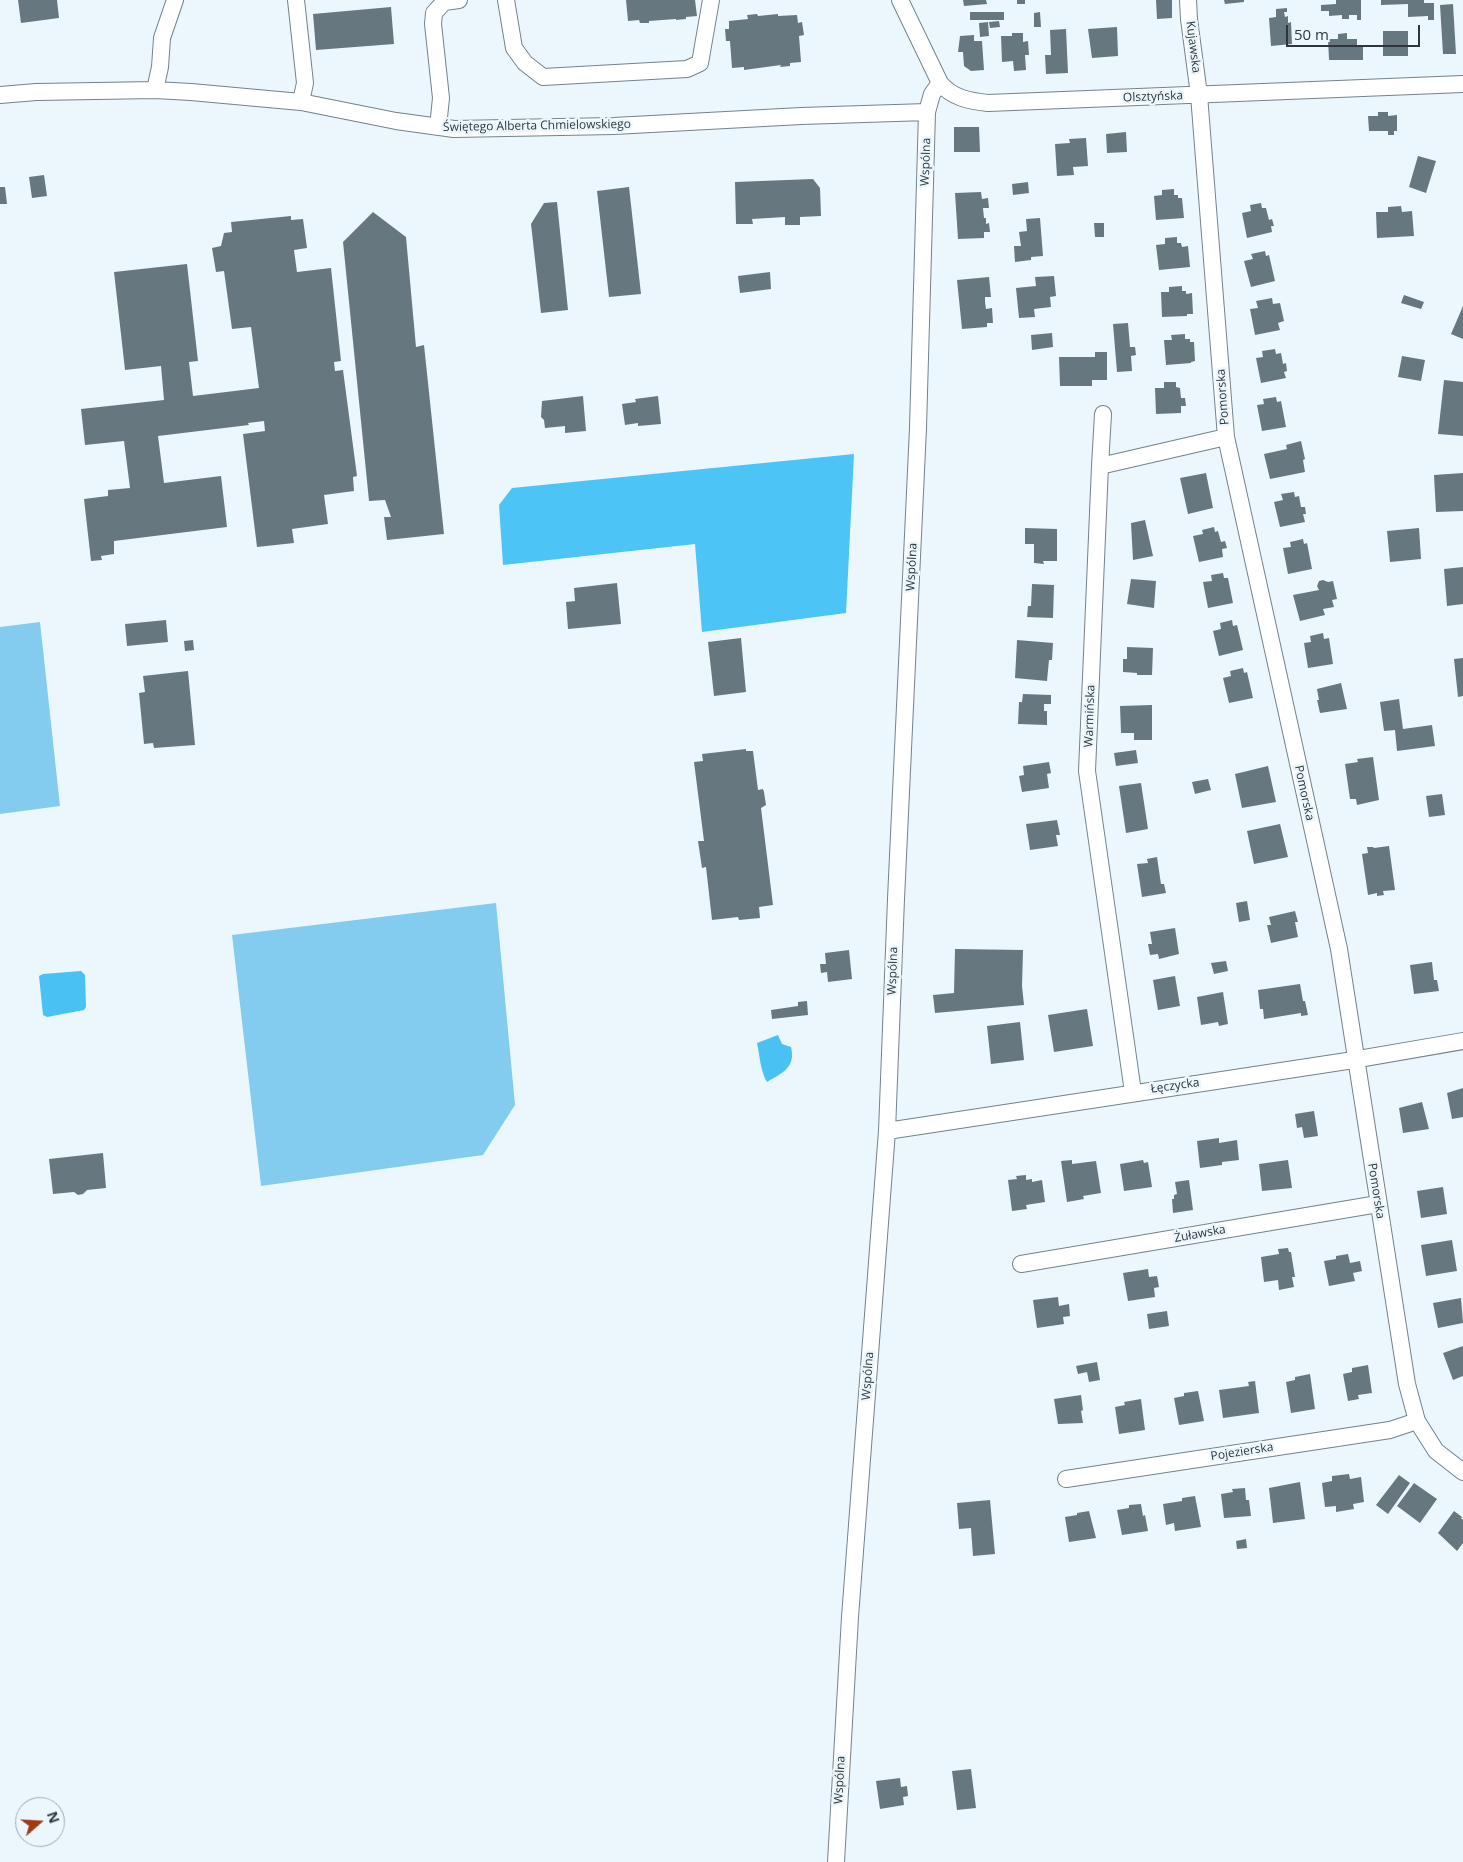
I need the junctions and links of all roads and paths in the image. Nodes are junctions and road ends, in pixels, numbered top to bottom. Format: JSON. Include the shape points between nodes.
{"nodes":[{"id":1,"x":175,"y":0,"type":"edge"},
{"id":2,"x":296,"y":0,"type":"edge"},
{"id":3,"x":301,"y":0,"type":"edge"},
{"id":4,"x":459,"y":0,"type":"edge"},
{"id":5,"x":506,"y":0,"type":"edge"},
{"id":6,"x":711,"y":0,"type":"edge"},
{"id":7,"x":900,"y":0,"type":"edge"},
{"id":8,"x":1188,"y":0,"type":"edge"},
{"id":9,"x":940,"y":83,"type":"junction"},
{"id":10,"x":1463,"y":84,"type":"edge"},
{"id":11,"x":155,"y":90,"type":"junction"},
{"id":12,"x":0,"y":95,"type":"edge"},
{"id":13,"x":1199,"y":95,"type":"junction"},
{"id":14,"x":301,"y":102,"type":"junction"},
{"id":15,"x":927,"y":112,"type":"junction"},
{"id":16,"x":438,"y":127,"type":"junction"},
{"id":17,"x":1103,"y":414,"type":"dead end"},
{"id":18,"x":1226,"y":437,"type":"junction"},
{"id":19,"x":1100,"y":466,"type":"junction"},
{"id":20,"x":1463,"y":1041,"type":"edge"},
{"id":21,"x":1356,"y":1059,"type":"junction"},
{"id":22,"x":1133,"y":1092,"type":"junction"},
{"id":23,"x":887,"y":1131,"type":"junction"},
{"id":24,"x":1378,"y":1204,"type":"junction"},
{"id":25,"x":1021,"y":1264,"type":"dead end"},
{"id":26,"x":1417,"y":1421,"type":"junction"},
{"id":27,"x":1463,"y":1472,"type":"edge"},
{"id":28,"x":1066,"y":1479,"type":"dead end"},
{"id":29,"x":836,"y":1862,"type":"edge"}],
"edges":[{"from":1,"to":11,"type":"street","via":[[162,38]]},
{"from":2,"to":3,"type":"street"},
{"from":2,"to":14,"type":"street","via":[[305,83]]},
{"from":4,"to":16,"type":"street","via":[[444,2],[434,13],[441,98]]},
{"from":5,"to":6,"type":"street","via":[[514,48],[525,63],[543,77],[686,69],[700,63]]},
{"from":7,"to":9,"type":"street","name":"Olsztyńska"},
{"from":8,"to":13,"type":"street","name":"Kujawska"},
{"from":9,"to":13,"type":"street","name":"Olsztyńska","via":[[966,100],[988,103]]},
{"from":9,"to":15,"type":"street","name":"Wspólna","via":[[932,94]]},
{"from":10,"to":13,"type":"street","name":"Olsztyńska"},
{"from":11,"to":12,"type":"street","name":"Świętego Alberta Chmielowskiego"},
{"from":11,"to":14,"type":"street","name":"Świętego Alberta Chmielowskiego"},
{"from":13,"to":18,"type":"street","name":"Pomorska"},
{"from":14,"to":16,"type":"street","name":"Świętego Alberta Chmielowskiego"},
{"from":15,"to":16,"type":"street","name":"Świętego Alberta Chmielowskiego","via":[[587,126]]},
{"from":15,"to":23,"type":"street","name":"Wspólna","via":[[918,428]]},
{"from":17,"to":19,"type":"street","name":"Warmińska"},
{"from":18,"to":19,"type":"street"},
{"from":18,"to":21,"type":"street","name":"Pomorska","via":[[1339,949]]},
{"from":19,"to":22,"type":"street","name":"Warmińska","via":[[1087,771]]},
{"from":20,"to":21,"type":"street","name":"Łęczycka"},
{"from":21,"to":22,"type":"street","name":"Łęczycka"},
{"from":21,"to":24,"type":"street","name":"Pomorska"},
{"from":22,"to":23,"type":"street","name":"Łęczycka"},
{"from":23,"to":29,"type":"street","name":"Wspólna","via":[[850,1617]]},
{"from":24,"to":25,"type":"street","name":"Żuławska"},
{"from":24,"to":26,"type":"street","name":"Pomorska","via":[[1407,1384]]},
{"from":26,"to":27,"type":"street","name":"Pomorska","via":[[1436,1451]]},
{"from":26,"to":28,"type":"street","name":"Pojezierska","via":[[1390,1430]]}]}
